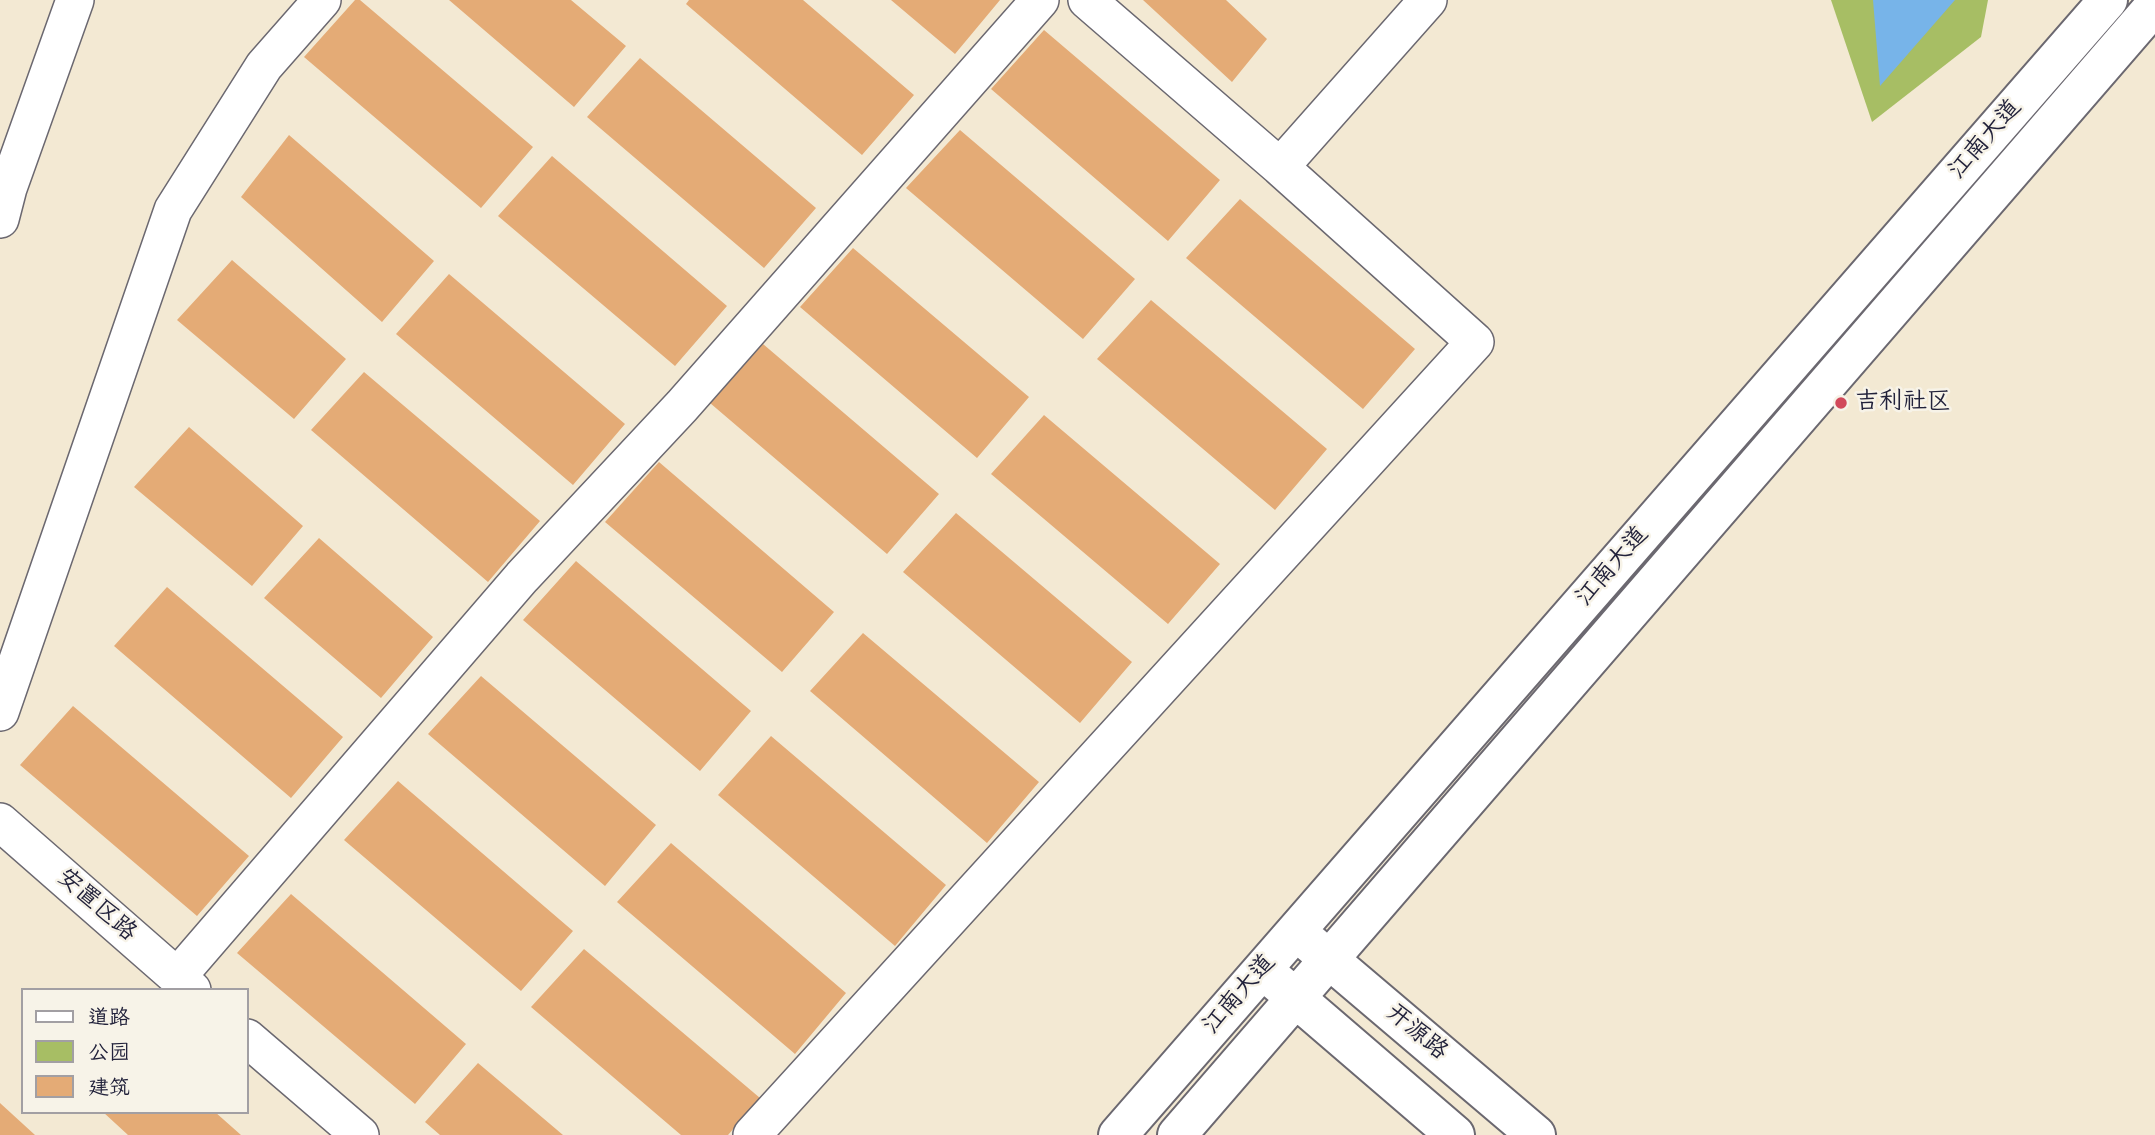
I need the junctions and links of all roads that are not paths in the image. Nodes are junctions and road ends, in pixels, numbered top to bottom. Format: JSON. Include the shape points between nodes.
{"nodes":[{"id":1,"x":75,"y":0,"type":"edge"},
{"id":2,"x":322,"y":0,"type":"edge"},
{"id":3,"x":1040,"y":0,"type":"edge"},
{"id":4,"x":1087,"y":0,"type":"edge"},
{"id":5,"x":1428,"y":0,"type":"edge"},
{"id":6,"x":2108,"y":0,"type":"edge"},
{"id":7,"x":2155,"y":5,"type":"edge"},
{"id":8,"x":1280,"y":167,"type":"junction"},
{"id":9,"x":0,"y":219,"type":"edge"},
{"id":10,"x":0,"y":712,"type":"edge"},
{"id":11,"x":0,"y":822,"type":"edge"},
{"id":12,"x":0,"y":849,"type":"edge"},
{"id":13,"x":1296,"y":931,"type":"junction"},
{"id":14,"x":1329,"y":959,"type":"junction"},
{"id":15,"x":1262,"y":969,"type":"junction"},
{"id":16,"x":176,"y":985,"type":"edge"},
{"id":17,"x":1296,"y":998,"type":"junction"},
{"id":18,"x":248,"y":1039,"type":"edge"},
{"id":19,"x":248,"y":1066,"type":"edge"},
{"id":20,"x":328,"y":1135,"type":"edge"},
{"id":21,"x":359,"y":1135,"type":"edge"},
{"id":22,"x":752,"y":1135,"type":"edge"},
{"id":23,"x":1118,"y":1135,"type":"edge"},
{"id":24,"x":1177,"y":1135,"type":"edge"},
{"id":25,"x":1455,"y":1135,"type":"edge"},
{"id":26,"x":1536,"y":1135,"type":"edge"}],
"edges":[{"from":1,"to":9,"type":"street"},
{"from":2,"to":10,"type":"street","via":[[264,66],[173,210]]},
{"from":3,"to":16,"type":"street","via":[[682,405],[522,577]]},
{"from":4,"to":8,"type":"street"},
{"from":5,"to":8,"type":"street"},
{"from":6,"to":13,"type":"main road","name":"江南大道"},
{"from":7,"to":14,"type":"main road","name":"江南大道"},
{"from":8,"to":22,"type":"street","via":[[1475,342]]},
{"from":11,"to":16,"type":"street","name":"安置区路"},
{"from":12,"to":16,"type":"street","name":"安置区路"},
{"from":13,"to":14,"type":"main road","name":"开源路"},
{"from":13,"to":15,"type":"main road","name":"江南大道"},
{"from":14,"to":17,"type":"main road","name":"江南大道"},
{"from":14,"to":26,"type":"main road","name":"开源路"},
{"from":15,"to":17,"type":"main road"},
{"from":15,"to":23,"type":"main road","name":"江南大道"},
{"from":17,"to":24,"type":"main road","name":"江南大道"},
{"from":17,"to":25,"type":"main road"},
{"from":18,"to":21,"type":"street"},
{"from":19,"to":20,"type":"street"}]}
